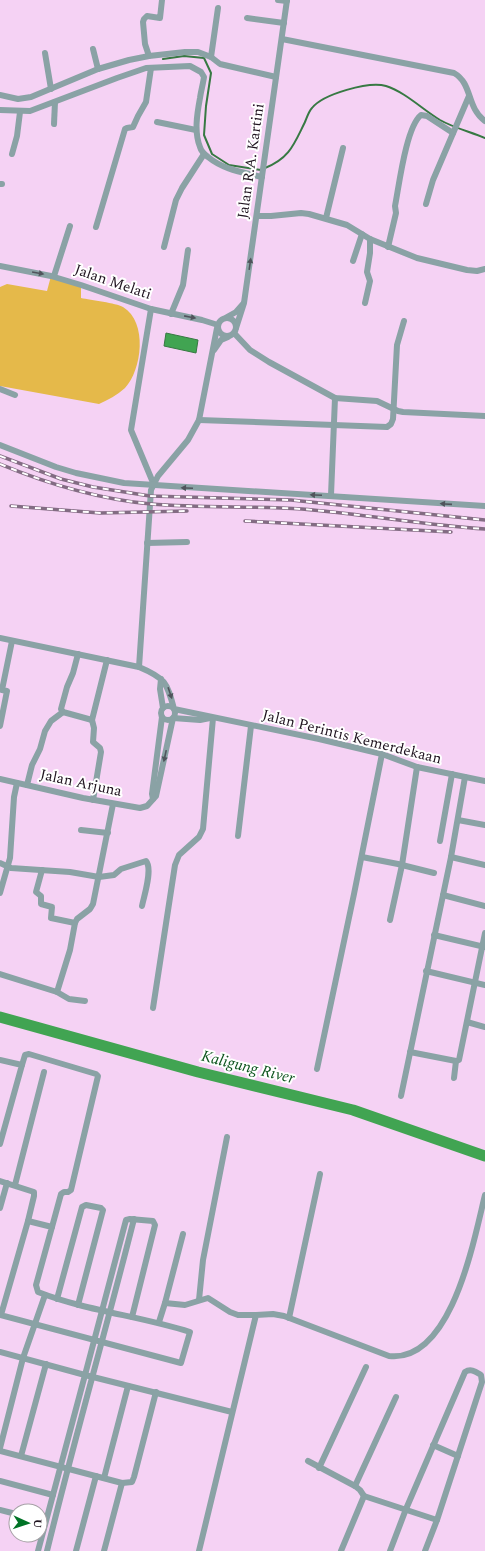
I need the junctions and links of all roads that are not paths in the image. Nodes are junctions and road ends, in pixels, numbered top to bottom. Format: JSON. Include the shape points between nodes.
{"nodes":[{"id":1,"x":162,"y":0,"type":"edge"},
{"id":2,"x":278,"y":0,"type":"edge"},
{"id":3,"x":287,"y":1,"type":"edge"},
{"id":4,"x":218,"y":8,"type":"dead end"},
{"id":5,"x":247,"y":18,"type":"dead end"},
{"id":6,"x":284,"y":23,"type":"junction"},
{"id":7,"x":282,"y":40,"type":"junction"},
{"id":8,"x":93,"y":49,"type":"dead end"},
{"id":9,"x":45,"y":53,"type":"dead end"},
{"id":10,"x":149,"y":56,"type":"junction"},
{"id":11,"x":211,"y":57,"type":"junction"},
{"id":12,"x":151,"y":68,"type":"junction"},
{"id":13,"x":98,"y":70,"type":"junction"},
{"id":14,"x":276,"y":77,"type":"junction"},
{"id":15,"x":51,"y":89,"type":"junction"},
{"id":16,"x":0,"y":95,"type":"edge"},
{"id":17,"x":469,"y":96,"type":"junction"},
{"id":18,"x":54,"y":102,"type":"junction"},
{"id":19,"x":0,"y":110,"type":"edge"},
{"id":20,"x":20,"y":112,"type":"junction"},
{"id":21,"x":485,"y":121,"type":"edge"},
{"id":22,"x":157,"y":122,"type":"dead end"},
{"id":23,"x":54,"y":124,"type":"dead end"},
{"id":24,"x":196,"y":130,"type":"junction"},
{"id":25,"x":454,"y":131,"type":"junction"},
{"id":26,"x":343,"y":148,"type":"dead end"},
{"id":27,"x":12,"y":154,"type":"dead end"},
{"id":28,"x":204,"y":154,"type":"junction"},
{"id":29,"x":262,"y":176,"type":"junction"},
{"id":30,"x":426,"y":204,"type":"dead end"},
{"id":31,"x":256,"y":216,"type":"junction"},
{"id":32,"x":326,"y":218,"type":"junction"},
{"id":33,"x":70,"y":226,"type":"dead end"},
{"id":34,"x":96,"y":227,"type":"dead end"},
{"id":35,"x":362,"y":234,"type":"junction"},
{"id":36,"x":370,"y":239,"type":"junction"},
{"id":37,"x":164,"y":247,"type":"dead end"},
{"id":38,"x":388,"y":247,"type":"junction"},
{"id":39,"x":188,"y":250,"type":"dead end"},
{"id":40,"x":353,"y":261,"type":"dead end"},
{"id":41,"x":0,"y":266,"type":"edge"},
{"id":42,"x":485,"y":268,"type":"edge"},
{"id":43,"x":54,"y":276,"type":"junction"},
{"id":44,"x":244,"y":303,"type":"junction"},
{"id":45,"x":365,"y":303,"type":"dead end"},
{"id":46,"x":151,"y":309,"type":"junction"},
{"id":47,"x":171,"y":314,"type":"junction"},
{"id":48,"x":227,"y":317,"type":"junction"},
{"id":49,"x":404,"y":321,"type":"dead end"},
{"id":50,"x":218,"y":326,"type":"junction"},
{"id":51,"x":234,"y":332,"type":"junction"},
{"id":52,"x":212,"y":353,"type":"junction"},
{"id":53,"x":0,"y":390,"type":"edge"},
{"id":54,"x":15,"y":395,"type":"dead end"},
{"id":55,"x":335,"y":398,"type":"junction"},
{"id":56,"x":393,"y":409,"type":"junction"},
{"id":57,"x":485,"y":416,"type":"edge"},
{"id":58,"x":199,"y":420,"type":"junction"},
{"id":59,"x":333,"y":425,"type":"junction"},
{"id":60,"x":0,"y":445,"type":"edge"},
{"id":61,"x":154,"y":485,"type":"junction"},
{"id":62,"x":331,"y":495,"type":"junction"},
{"id":63,"x":485,"y":506,"type":"edge"},
{"id":64,"x":187,"y":542,"type":"dead end"},
{"id":65,"x":147,"y":543,"type":"junction"},
{"id":66,"x":0,"y":638,"type":"edge"},
{"id":67,"x":12,"y":641,"type":"junction"},
{"id":68,"x":78,"y":654,"type":"junction"},
{"id":69,"x":107,"y":660,"type":"junction"},
{"id":70,"x":139,"y":666,"type":"junction"},
{"id":71,"x":161,"y":679,"type":"junction"},
{"id":72,"x":163,"y":708,"type":"junction"},
{"id":73,"x":174,"y":709,"type":"junction"},
{"id":74,"x":63,"y":712,"type":"junction"},
{"id":75,"x":162,"y":717,"type":"junction"},
{"id":76,"x":173,"y":718,"type":"junction"},
{"id":77,"x":213,"y":718,"type":"junction"},
{"id":78,"x":92,"y":720,"type":"junction"},
{"id":79,"x":0,"y":726,"type":"edge"},
{"id":80,"x":251,"y":726,"type":"junction"},
{"id":81,"x":382,"y":754,"type":"junction"},
{"id":82,"x":417,"y":767,"type":"junction"},
{"id":83,"x":452,"y":774,"type":"junction"},
{"id":84,"x":465,"y":777,"type":"junction"},
{"id":85,"x":0,"y":779,"type":"edge"},
{"id":86,"x":485,"y":781,"type":"edge"},
{"id":87,"x":17,"y":783,"type":"junction"},
{"id":88,"x":27,"y":786,"type":"junction"},
{"id":89,"x":153,"y":799,"type":"junction"},
{"id":90,"x":93,"y":800,"type":"junction"},
{"id":91,"x":113,"y":804,"type":"junction"},
{"id":92,"x":458,"y":820,"type":"junction"},
{"id":93,"x":485,"y":826,"type":"edge"},
{"id":94,"x":81,"y":830,"type":"dead end"},
{"id":95,"x":108,"y":833,"type":"junction"},
{"id":96,"x":238,"y":836,"type":"dead end"},
{"id":97,"x":440,"y":841,"type":"dead end"},
{"id":98,"x":362,"y":857,"type":"junction"},
{"id":99,"x":451,"y":857,"type":"junction"},
{"id":100,"x":0,"y":863,"type":"edge"},
{"id":101,"x":402,"y":865,"type":"junction"},
{"id":102,"x":485,"y":865,"type":"edge"},
{"id":103,"x":8,"y":867,"type":"junction"},
{"id":104,"x":42,"y":870,"type":"junction"},
{"id":105,"x":434,"y":874,"type":"dead end"},
{"id":106,"x":99,"y":877,"type":"junction"},
{"id":107,"x":0,"y":893,"type":"edge"},
{"id":108,"x":443,"y":895,"type":"junction"},
{"id":109,"x":142,"y":906,"type":"dead end"},
{"id":110,"x":485,"y":906,"type":"edge"},
{"id":111,"x":390,"y":920,"type":"dead end"},
{"id":112,"x":75,"y":923,"type":"junction"},
{"id":113,"x":485,"y":933,"type":"edge"},
{"id":114,"x":434,"y":935,"type":"junction"},
{"id":115,"x":484,"y":947,"type":"edge"},
{"id":116,"x":426,"y":971,"type":"junction"},
{"id":117,"x":0,"y":974,"type":"edge"},
{"id":118,"x":475,"y":982,"type":"junction"},
{"id":119,"x":485,"y":985,"type":"edge"},
{"id":120,"x":57,"y":992,"type":"junction"},
{"id":121,"x":85,"y":1001,"type":"dead end"},
{"id":122,"x":153,"y":1008,"type":"dead end"},
{"id":123,"x":467,"y":1022,"type":"junction"},
{"id":124,"x":485,"y":1026,"type":"edge"},
{"id":125,"x":410,"y":1052,"type":"junction"},
{"id":126,"x":0,"y":1060,"type":"edge"},
{"id":127,"x":456,"y":1061,"type":"junction"},
{"id":128,"x":22,"y":1065,"type":"junction"},
{"id":129,"x":317,"y":1069,"type":"dead end"},
{"id":130,"x":44,"y":1072,"type":"dead end"},
{"id":131,"x":454,"y":1078,"type":"dead end"},
{"id":132,"x":401,"y":1096,"type":"dead end"},
{"id":133,"x":228,"y":1137,"type":"dead end"},
{"id":134,"x":0,"y":1144,"type":"edge"},
{"id":135,"x":320,"y":1174,"type":"dead end"},
{"id":136,"x":0,"y":1181,"type":"edge"},
{"id":137,"x":7,"y":1183,"type":"junction"},
{"id":138,"x":15,"y":1185,"type":"junction"},
{"id":139,"x":485,"y":1195,"type":"edge"},
{"id":140,"x":0,"y":1208,"type":"edge"},
{"id":141,"x":134,"y":1219,"type":"junction"},
{"id":142,"x":28,"y":1221,"type":"junction"},
{"id":143,"x":52,"y":1227,"type":"junction"},
{"id":144,"x":183,"y":1234,"type":"dead end"},
{"id":145,"x":45,"y":1295,"type":"junction"},
{"id":146,"x":57,"y":1299,"type":"junction"},
{"id":147,"x":199,"y":1300,"type":"junction"},
{"id":148,"x":165,"y":1303,"type":"junction"},
{"id":149,"x":78,"y":1305,"type":"junction"},
{"id":150,"x":103,"y":1311,"type":"junction"},
{"id":151,"x":110,"y":1312,"type":"junction"},
{"id":152,"x":1,"y":1315,"type":"edge"},
{"id":153,"x":256,"y":1315,"type":"junction"},
{"id":154,"x":132,"y":1317,"type":"junction"},
{"id":155,"x":289,"y":1318,"type":"junction"},
{"id":156,"x":159,"y":1322,"type":"junction"},
{"id":157,"x":35,"y":1325,"type":"junction"},
{"id":158,"x":95,"y":1340,"type":"junction"},
{"id":159,"x":102,"y":1341,"type":"junction"},
{"id":160,"x":0,"y":1352,"type":"edge"},
{"id":161,"x":23,"y":1358,"type":"junction"},
{"id":162,"x":46,"y":1364,"type":"junction"},
{"id":163,"x":366,"y":1367,"type":"dead end"},
{"id":164,"x":85,"y":1375,"type":"junction"},
{"id":165,"x":93,"y":1376,"type":"junction"},
{"id":166,"x":128,"y":1386,"type":"junction"},
{"id":167,"x":156,"y":1392,"type":"junction"},
{"id":168,"x":396,"y":1397,"type":"dead end"},
{"id":169,"x":77,"y":1403,"type":"junction"},
{"id":170,"x":85,"y":1405,"type":"junction"},
{"id":171,"x":232,"y":1412,"type":"junction"},
{"id":172,"x":433,"y":1445,"type":"junction"},
{"id":173,"x":0,"y":1448,"type":"edge"},
{"id":174,"x":0,"y":1451,"type":"edge"},
{"id":175,"x":21,"y":1456,"type":"junction"},
{"id":176,"x":458,"y":1456,"type":"junction"},
{"id":177,"x":308,"y":1462,"type":"dead end"},
{"id":178,"x":64,"y":1467,"type":"junction"},
{"id":179,"x":320,"y":1468,"type":"junction"},
{"id":180,"x":96,"y":1476,"type":"junction"},
{"id":181,"x":104,"y":1478,"type":"junction"},
{"id":182,"x":0,"y":1481,"type":"edge"},
{"id":183,"x":122,"y":1483,"type":"junction"},
{"id":184,"x":354,"y":1486,"type":"junction"},
{"id":185,"x":54,"y":1495,"type":"junction"},
{"id":186,"x":364,"y":1496,"type":"junction"},
{"id":187,"x":48,"y":1509,"type":"edge"},
{"id":188,"x":406,"y":1509,"type":"junction"},
{"id":189,"x":437,"y":1520,"type":"junction"},
{"id":190,"x":47,"y":1551,"type":"edge"},
{"id":191,"x":76,"y":1551,"type":"edge"},
{"id":192,"x":104,"y":1551,"type":"edge"},
{"id":193,"x":199,"y":1551,"type":"edge"},
{"id":194,"x":342,"y":1551,"type":"edge"},
{"id":195,"x":390,"y":1551,"type":"edge"},
{"id":196,"x":425,"y":1551,"type":"edge"}],
"edges":[{"from":1,"to":10,"type":"street","via":[[160,18],[148,16],[143,22]]},
{"from":2,"to":3,"type":"street"},
{"from":3,"to":6,"type":"street","name":"Jalan R.A. Kartini"},
{"from":4,"to":11,"type":"street"},
{"from":5,"to":6,"type":"street"},
{"from":6,"to":7,"type":"street","name":"Jalan R.A. Kartini"},
{"from":7,"to":14,"type":"street","name":"Jalan R.A. Kartini"},
{"from":7,"to":17,"type":"street","via":[[454,73],[461,77]]},
{"from":8,"to":13,"type":"street"},
{"from":9,"to":15,"type":"street"},
{"from":10,"to":11,"type":"street","via":[[198,52]]},
{"from":10,"to":13,"type":"street"},
{"from":11,"to":14,"type":"street","via":[[220,64]]},
{"from":12,"to":18,"type":"street","via":[[131,72]]},
{"from":12,"to":24,"type":"street","via":[[190,66],[201,72],[204,77]]},
{"from":12,"to":34,"type":"street","via":[[146,102],[133,128],[128,128],[124,132]]},
{"from":13,"to":15,"type":"street"},
{"from":14,"to":29,"type":"street","name":"Jalan R.A. Kartini"},
{"from":15,"to":16,"type":"street","via":[[18,99]]},
{"from":17,"to":21,"type":"street","via":[[475,112]]},
{"from":17,"to":25,"type":"street"},
{"from":18,"to":20,"type":"street"},
{"from":18,"to":23,"type":"street"},
{"from":19,"to":20,"type":"street"},
{"from":20,"to":27,"type":"street"},
{"from":22,"to":24,"type":"street"},
{"from":24,"to":28,"type":"street"},
{"from":25,"to":30,"type":"street","via":[[433,180]]},
{"from":25,"to":38,"type":"street","via":[[427,116],[421,115],[417,118],[408,140]]},
{"from":26,"to":32,"type":"street"},
{"from":28,"to":29,"type":"street","via":[[233,171]]},
{"from":28,"to":37,"type":"street","via":[[176,200]]},
{"from":29,"to":31,"type":"street","name":"Jalan R.A. Kartini"},
{"from":31,"to":32,"type":"street","via":[[304,213]]},
{"from":44,"to":31,"type":"street","name":"Jalan R.A. Kartini","one_way":true},
{"from":32,"to":35,"type":"street","via":[[347,225]]},
{"from":33,"to":43,"type":"street"},
{"from":35,"to":36,"type":"street"},
{"from":35,"to":40,"type":"street"},
{"from":36,"to":38,"type":"street"},
{"from":36,"to":45,"type":"street","via":[[367,272],[370,281]]},
{"from":38,"to":42,"type":"street","via":[[417,258],[467,270],[477,271]]},
{"from":39,"to":47,"type":"street","via":[[182,285]]},
{"from":41,"to":43,"type":"street","name":"Jalan Melati","one_way":true},
{"from":43,"to":46,"type":"street","name":"Jalan Melati"},
{"from":44,"to":48,"type":"street"},
{"from":44,"to":51,"type":"street","name":"Jalan R.A. Kartini"},
{"from":46,"to":47,"type":"street","name":"Jalan Melati"},
{"from":46,"to":61,"type":"street","via":[[131,430]]},
{"from":47,"to":50,"type":"street","name":"Jalan Melati","one_way":true},
{"from":48,"to":50,"type":"street","via":[[221,319]]},
{"from":48,"to":51,"type":"street","via":[[233,319],[236,325]]},
{"from":49,"to":56,"type":"street","via":[[397,345]]},
{"from":50,"to":51,"type":"street","via":[[222,335]]},
{"from":50,"to":52,"type":"street"},
{"from":51,"to":52,"type":"street","via":[[221,340]]},
{"from":51,"to":55,"type":"street","via":[[250,350]]},
{"from":52,"to":58,"type":"street"},
{"from":53,"to":54,"type":"street"},
{"from":55,"to":56,"type":"street","via":[[377,401]]},
{"from":55,"to":59,"type":"street"},
{"from":56,"to":57,"type":"street","via":[[403,412]]},
{"from":56,"to":59,"type":"street","via":[[392,421],[387,427]]},
{"from":58,"to":59,"type":"street"},
{"from":58,"to":61,"type":"street","via":[[188,440],[158,476]]},
{"from":59,"to":62,"type":"street"},
{"from":60,"to":61,"type":"street","via":[[76,473],[124,483]]},
{"from":62,"to":61,"type":"street","one_way":true},
{"from":61,"to":65,"type":"street","via":[[150,496]]},
{"from":63,"to":62,"type":"street","one_way":true},
{"from":64,"to":65,"type":"street"},
{"from":65,"to":70,"type":"street"},
{"from":66,"to":67,"type":"street"},
{"from":67,"to":68,"type":"street"},
{"from":67,"to":79,"type":"street","via":[[2,690],[7,691]]},
{"from":68,"to":69,"type":"street"},
{"from":68,"to":74,"type":"street","via":[[62,705]]},
{"from":69,"to":70,"type":"street"},
{"from":69,"to":78,"type":"street"},
{"from":70,"to":71,"type":"street"},
{"from":71,"to":72,"type":"street"},
{"from":71,"to":73,"type":"street","one_way":true,"via":[[169,690]]},
{"from":72,"to":73,"type":"street","name":"Jalan Perintis Kemerdekaan","via":[[170,706]]},
{"from":72,"to":75,"type":"street"},
{"from":73,"to":76,"type":"street"},
{"from":73,"to":77,"type":"street","name":"Jalan Perintis Kemerdekaan"},
{"from":74,"to":78,"type":"street"},
{"from":74,"to":88,"type":"street","via":[[45,731]]},
{"from":75,"to":76,"type":"street","name":"Jalan Perintis Kemerdekaan","via":[[166,720]]},
{"from":75,"to":89,"type":"street"},
{"from":76,"to":77,"type":"street","name":"Jalan Perintis Kemerdekaan"},
{"from":76,"to":89,"type":"street","one_way":true,"via":[[156,796]]},
{"from":77,"to":80,"type":"street","name":"Jalan Perintis Kemerdekaan"},
{"from":77,"to":122,"type":"street","via":[[204,829],[179,855],[175,865]]},
{"from":78,"to":90,"type":"street","via":[[94,742],[101,752]]},
{"from":80,"to":81,"type":"street","name":"Jalan Perintis Kemerdekaan"},
{"from":80,"to":96,"type":"street"},
{"from":81,"to":82,"type":"street","name":"Jalan Perintis Kemerdekaan"},
{"from":81,"to":98,"type":"street"},
{"from":82,"to":83,"type":"street","name":"Jalan Perintis Kemerdekaan"},
{"from":82,"to":101,"type":"street"},
{"from":83,"to":84,"type":"street","name":"Jalan Perintis Kemerdekaan"},
{"from":83,"to":97,"type":"street"},
{"from":84,"to":86,"type":"street","name":"Jalan Perintis Kemerdekaan"},
{"from":84,"to":92,"type":"street"},
{"from":85,"to":87,"type":"street","name":"Jalan Arjuna"},
{"from":87,"to":88,"type":"street","name":"Jalan Arjuna"},
{"from":87,"to":103,"type":"street"},
{"from":88,"to":90,"type":"street","name":"Jalan Arjuna"},
{"from":89,"to":91,"type":"street","name":"Jalan Arjuna","via":[[147,806],[140,808]]},
{"from":90,"to":91,"type":"street","name":"Jalan Arjuna"},
{"from":91,"to":95,"type":"street"},
{"from":92,"to":93,"type":"street"},
{"from":92,"to":99,"type":"street"},
{"from":94,"to":95,"type":"street"},
{"from":95,"to":106,"type":"street"},
{"from":98,"to":101,"type":"street"},
{"from":98,"to":129,"type":"street"},
{"from":99,"to":102,"type":"street"},
{"from":99,"to":108,"type":"street"},
{"from":100,"to":103,"type":"street"},
{"from":101,"to":105,"type":"street"},
{"from":101,"to":111,"type":"street"},
{"from":103,"to":104,"type":"street"},
{"from":103,"to":107,"type":"street"},
{"from":104,"to":106,"type":"street"},
{"from":104,"to":112,"type":"street","via":[[36,892],[41,896],[41,904],[52,907],[51,918]]},
{"from":106,"to":109,"type":"street","via":[[114,875],[121,869],[146,861],[149,867]]},
{"from":106,"to":112,"type":"street","via":[[93,904]]},
{"from":108,"to":110,"type":"street"},
{"from":108,"to":114,"type":"street"},
{"from":112,"to":120,"type":"street"},
{"from":113,"to":115,"type":"street"},
{"from":114,"to":115,"type":"street"},
{"from":114,"to":116,"type":"street"},
{"from":115,"to":118,"type":"street"},
{"from":116,"to":118,"type":"street"},
{"from":116,"to":125,"type":"street"},
{"from":117,"to":120,"type":"street"},
{"from":118,"to":119,"type":"street"},
{"from":118,"to":123,"type":"street"},
{"from":120,"to":121,"type":"street","via":[[69,999]]},
{"from":123,"to":124,"type":"street"},
{"from":123,"to":127,"type":"street","via":[[459,1058]]},
{"from":125,"to":127,"type":"street"},
{"from":125,"to":132,"type":"street"},
{"from":126,"to":128,"type":"street"},
{"from":127,"to":131,"type":"street"},
{"from":128,"to":134,"type":"street"},
{"from":128,"to":143,"type":"street","via":[[25,1055],[29,1054],[98,1076],[71,1190],[61,1194]]},
{"from":130,"to":138,"type":"street"},
{"from":133,"to":147,"type":"street","via":[[203,1260]]},
{"from":135,"to":155,"type":"street"},
{"from":136,"to":137,"type":"street"},
{"from":137,"to":138,"type":"street"},
{"from":137,"to":140,"type":"street"},
{"from":138,"to":142,"type":"street","via":[[34,1192]]},
{"from":139,"to":155,"type":"street","via":[[472,1249],[454,1301],[442,1325],[418,1349],[410,1354],[389,1356]]},
{"from":141,"to":150,"type":"street","via":[[126,1220]]},
{"from":141,"to":151,"type":"street"},
{"from":141,"to":154,"type":"street","via":[[153,1222],[155,1225]]},
{"from":142,"to":143,"type":"street"},
{"from":142,"to":152,"type":"street"},
{"from":143,"to":145,"type":"street","via":[[36,1288]]},
{"from":144,"to":148,"type":"street"},
{"from":145,"to":146,"type":"street"},
{"from":145,"to":157,"type":"street"},
{"from":146,"to":149,"type":"street"},
{"from":146,"to":149,"type":"street","via":[[82,1207],[86,1205],[101,1208],[103,1210]]},
{"from":147,"to":148,"type":"street","via":[[185,1305]]},
{"from":147,"to":153,"type":"street","via":[[208,1298],[238,1315]]},
{"from":148,"to":156,"type":"street"},
{"from":149,"to":150,"type":"street"},
{"from":150,"to":151,"type":"street"},
{"from":150,"to":158,"type":"street"},
{"from":151,"to":154,"type":"street"},
{"from":151,"to":159,"type":"street"},
{"from":152,"to":157,"type":"street"},
{"from":153,"to":155,"type":"street","via":[[273,1314]]},
{"from":153,"to":171,"type":"street"},
{"from":154,"to":156,"type":"street"},
{"from":156,"to":159,"type":"street","via":[[190,1332],[181,1364]]},
{"from":157,"to":158,"type":"street"},
{"from":157,"to":161,"type":"street"},
{"from":158,"to":159,"type":"street"},
{"from":158,"to":164,"type":"street"},
{"from":159,"to":165,"type":"street"},
{"from":160,"to":161,"type":"street"},
{"from":161,"to":162,"type":"street"},
{"from":161,"to":173,"type":"street"},
{"from":162,"to":164,"type":"street"},
{"from":162,"to":175,"type":"street"},
{"from":163,"to":179,"type":"street"},
{"from":164,"to":165,"type":"street"},
{"from":164,"to":169,"type":"street"},
{"from":165,"to":166,"type":"street"},
{"from":165,"to":170,"type":"street"},
{"from":166,"to":167,"type":"street"},
{"from":166,"to":181,"type":"street"},
{"from":167,"to":171,"type":"street"},
{"from":167,"to":183,"type":"street","via":[[134,1477],[132,1482]]},
{"from":168,"to":184,"type":"street"},
{"from":169,"to":170,"type":"street"},
{"from":169,"to":178,"type":"street"},
{"from":170,"to":178,"type":"street"},
{"from":171,"to":193,"type":"street"},
{"from":172,"to":176,"type":"street"},
{"from":172,"to":176,"type":"street","via":[[465,1372],[473,1370],[481,1375],[482,1382]]},
{"from":172,"to":188,"type":"street"},
{"from":174,"to":175,"type":"street"},
{"from":175,"to":178,"type":"street"},
{"from":176,"to":189,"type":"street"},
{"from":177,"to":179,"type":"street"},
{"from":178,"to":180,"type":"street"},
{"from":178,"to":185,"type":"street"},
{"from":178,"to":190,"type":"street"},
{"from":179,"to":184,"type":"street"},
{"from":180,"to":181,"type":"street"},
{"from":180,"to":191,"type":"street"},
{"from":181,"to":183,"type":"street"},
{"from":182,"to":185,"type":"street"},
{"from":183,"to":192,"type":"street"},
{"from":184,"to":186,"type":"street"},
{"from":185,"to":187,"type":"street"},
{"from":186,"to":188,"type":"street"},
{"from":186,"to":194,"type":"street"},
{"from":188,"to":189,"type":"street"},
{"from":188,"to":195,"type":"street"},
{"from":189,"to":196,"type":"street"}]}
